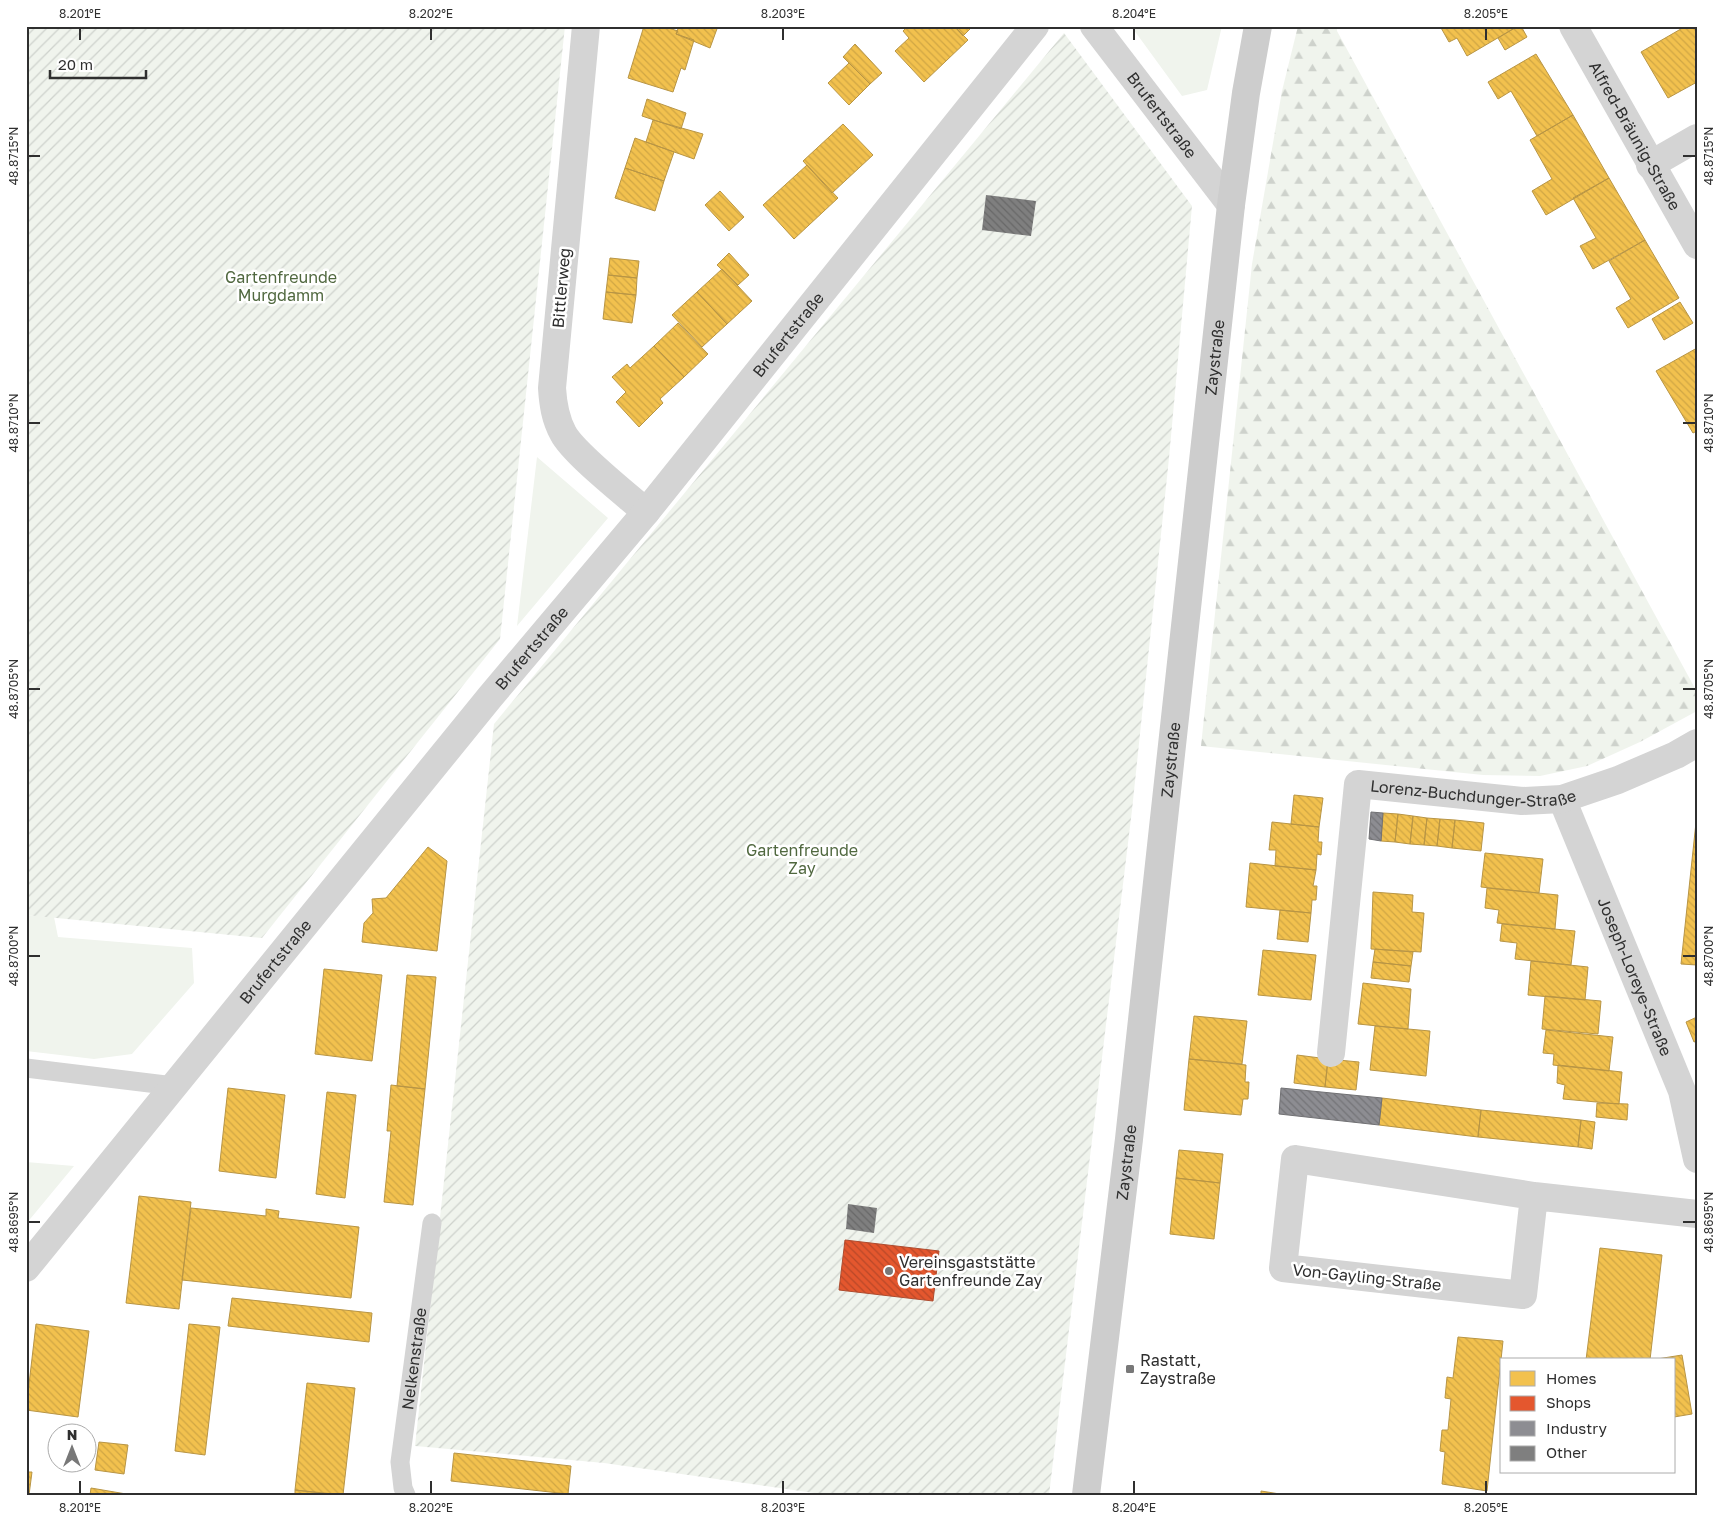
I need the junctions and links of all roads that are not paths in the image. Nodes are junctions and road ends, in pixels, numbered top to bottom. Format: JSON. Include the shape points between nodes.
{"nodes":[{"id":1,"x":586,"y":26,"type":"edge"},
{"id":2,"x":1035,"y":26,"type":"edge"},
{"id":3,"x":1094,"y":26,"type":"edge"},
{"id":4,"x":1258,"y":26,"type":"edge"},
{"id":5,"x":1573,"y":26,"type":"edge"},
{"id":6,"x":1697,"y":138,"type":"edge"},
{"id":7,"x":1650,"y":165,"type":"junction"},
{"id":8,"x":1231,"y":205,"type":"junction"},
{"id":9,"x":1697,"y":245,"type":"edge"},
{"id":10,"x":646,"y":512,"type":"junction"},
{"id":11,"x":1697,"y":743,"type":"edge"},
{"id":12,"x":1562,"y":799,"type":"junction"},
{"id":13,"x":1331,"y":1053,"type":"dead end"},
{"id":14,"x":26,"y":1068,"type":"edge"},
{"id":15,"x":174,"y":1086,"type":"junction"},
{"id":16,"x":1697,"y":1159,"type":"edge"},
{"id":17,"x":1534,"y":1196,"type":"junction"},
{"id":18,"x":1697,"y":1214,"type":"edge"},
{"id":19,"x":432,"y":1223,"type":"dead end"},
{"id":20,"x":26,"y":1268,"type":"edge"},
{"id":21,"x":406,"y":1495,"type":"edge"},
{"id":22,"x":1086,"y":1495,"type":"edge"}],
"edges":[{"from":1,"to":10,"type":"street","name":"Bittlerweg","via":[[552,388],[554,412],[564,434],[578,450]]},
{"from":2,"to":10,"type":"street","name":"Brufertstraße"},
{"from":3,"to":8,"type":"street","name":"Brufertstraße"},
{"from":4,"to":8,"type":"street","name":"Zaystraße"},
{"from":5,"to":7,"type":"street","name":"Alfred-Bräunig-Straße"},
{"from":6,"to":7,"type":"street"},
{"from":7,"to":9,"type":"street","name":"Alfred-Bräunig-Straße"},
{"from":8,"to":22,"type":"street","name":"Zaystraße","via":[[1129,1140]]},
{"from":10,"to":15,"type":"street","name":"Brufertstraße","via":[[490,697]]},
{"from":11,"to":12,"type":"street","name":"Lorenz-Buchdunger-Straße","via":[[1643,769]]},
{"from":12,"to":13,"type":"street","name":"Lorenz-Buchdunger-Straße","via":[[1522,801],[1358,784]]},
{"from":12,"to":16,"type":"street","name":"Joseph-Loreye-Straße","via":[[1682,1091]]},
{"from":14,"to":15,"type":"lane"},
{"from":15,"to":20,"type":"street","name":"Brufertstraße"},
{"from":17,"to":17,"type":"street","name":"Von-Gayling-Straße","via":[[1295,1159],[1283,1268],[1523,1295]]},
{"from":17,"to":18,"type":"street","name":"Von-Gayling-Straße"},
{"from":19,"to":21,"type":"lane","name":"Nelkenstraße","via":[[400,1462]]}]}
